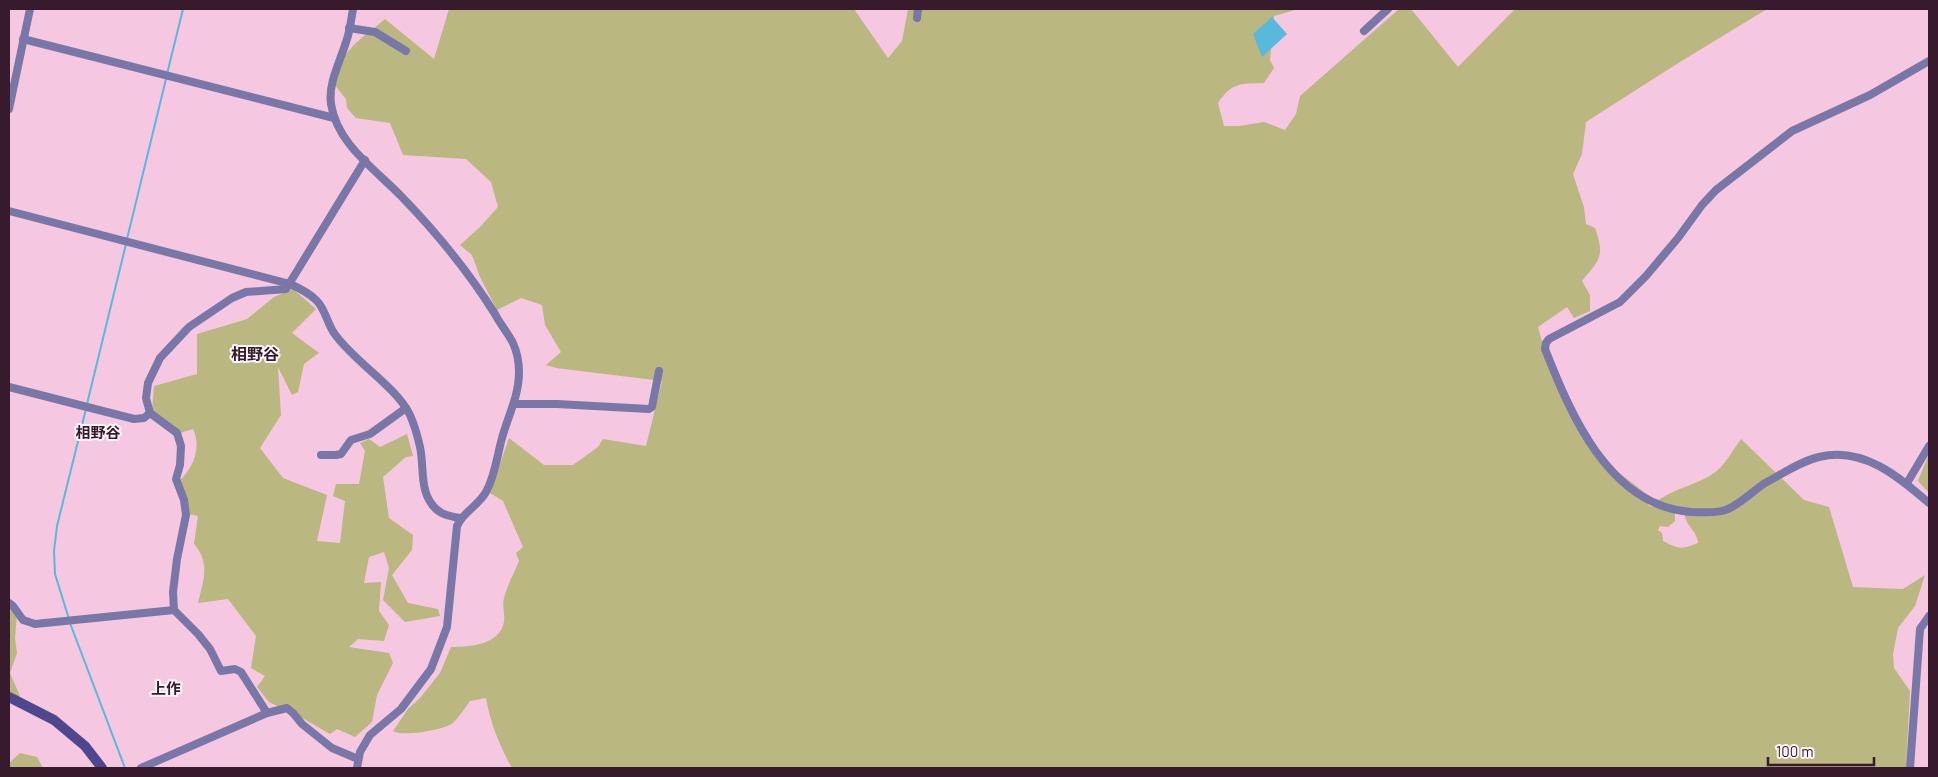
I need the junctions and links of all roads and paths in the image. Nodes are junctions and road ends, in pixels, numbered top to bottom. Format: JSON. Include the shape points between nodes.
{"nodes":[{"id":1,"x":30,"y":9,"type":"edge"},
{"id":2,"x":353,"y":9,"type":"edge"},
{"id":3,"x":918,"y":9,"type":"edge"},
{"id":4,"x":1388,"y":9,"type":"edge"},
{"id":5,"x":918,"y":18,"type":"dead end"},
{"id":6,"x":349,"y":28,"type":"junction"},
{"id":7,"x":1364,"y":31,"type":"dead end"},
{"id":8,"x":23,"y":39,"type":"junction"},
{"id":9,"x":406,"y":51,"type":"dead end"},
{"id":10,"x":1929,"y":61,"type":"edge"},
{"id":11,"x":10,"y":93,"type":"edge"},
{"id":12,"x":9,"y":109,"type":"edge"},
{"id":13,"x":334,"y":118,"type":"junction"},
{"id":14,"x":365,"y":160,"type":"junction"},
{"id":15,"x":9,"y":211,"type":"edge"},
{"id":16,"x":290,"y":284,"type":"junction"},
{"id":17,"x":659,"y":371,"type":"dead end"},
{"id":18,"x":9,"y":387,"type":"edge"},
{"id":19,"x":514,"y":404,"type":"junction"},
{"id":20,"x":406,"y":408,"type":"junction"},
{"id":21,"x":150,"y":413,"type":"junction"},
{"id":22,"x":1929,"y":446,"type":"edge"},
{"id":23,"x":321,"y":454,"type":"dead end"},
{"id":24,"x":1907,"y":483,"type":"junction"},
{"id":25,"x":1929,"y":503,"type":"edge"},
{"id":26,"x":460,"y":518,"type":"junction"},
{"id":27,"x":9,"y":603,"type":"edge"},
{"id":28,"x":174,"y":610,"type":"junction"},
{"id":29,"x":1929,"y":616,"type":"edge"},
{"id":30,"x":9,"y":697,"type":"edge"},
{"id":31,"x":267,"y":714,"type":"junction"},
{"id":32,"x":358,"y":759,"type":"junction"},
{"id":33,"x":102,"y":768,"type":"edge"},
{"id":34,"x":141,"y":768,"type":"edge"},
{"id":35,"x":357,"y":768,"type":"edge"},
{"id":36,"x":1910,"y":768,"type":"edge"}],
"edges":[{"from":1,"to":8,"type":"street"},
{"from":2,"to":6,"type":"street"},
{"from":3,"to":5,"type":"street"},
{"from":4,"to":7,"type":"street"},
{"from":6,"to":9,"type":"street","via":[[375,32]]},
{"from":6,"to":13,"type":"street","via":[[331,88]]},
{"from":8,"to":11,"type":"street"},
{"from":8,"to":13,"type":"street"},
{"from":10,"to":24,"type":"street","via":[[1870,95],[1792,131],[1716,190],[1646,276],[1620,302],[1549,338],[1545,349],[1563,392],[1599,456],[1612,473],[1654,502],[1680,511],[1727,510],[1764,484],[1821,456],[1848,454],[1866,459]]},
{"from":11,"to":12,"type":"street"},
{"from":13,"to":14,"type":"street"},
{"from":14,"to":16,"type":"street"},
{"from":14,"to":19,"type":"street","via":[[442,240],[486,300],[513,344],[519,372]]},
{"from":15,"to":16,"type":"street"},
{"from":16,"to":20,"type":"street","via":[[317,301],[334,333],[349,352]]},
{"from":16,"to":21,"type":"street","via":[[286,288],[246,292],[189,326],[160,358],[148,384],[146,398]]},
{"from":17,"to":19,"type":"street","via":[[649,409]]},
{"from":18,"to":21,"type":"street","via":[[134,418],[144,418]]},
{"from":19,"to":26,"type":"street","via":[[486,492]]},
{"from":20,"to":23,"type":"street","via":[[370,434],[351,440],[341,454]]},
{"from":20,"to":26,"type":"street","via":[[420,446],[424,487],[429,502],[442,514]]},
{"from":21,"to":28,"type":"street","via":[[177,433],[181,446],[176,479],[186,515],[177,559]]},
{"from":22,"to":24,"type":"street"},
{"from":24,"to":25,"type":"street"},
{"from":26,"to":32,"type":"street","via":[[454,544],[447,627],[431,669],[401,709],[370,735]]},
{"from":27,"to":28,"type":"street","via":[[23,620],[35,624]]},
{"from":28,"to":31,"type":"street","via":[[210,649],[221,671],[235,669],[241,672]]},
{"from":29,"to":36,"type":"street","via":[[1920,630]]},
{"from":30,"to":33,"type":"street","via":[[54,720],[84,746]]},
{"from":31,"to":32,"type":"street","via":[[287,708],[332,748]]},
{"from":31,"to":34,"type":"street"},
{"from":32,"to":35,"type":"street"}]}
